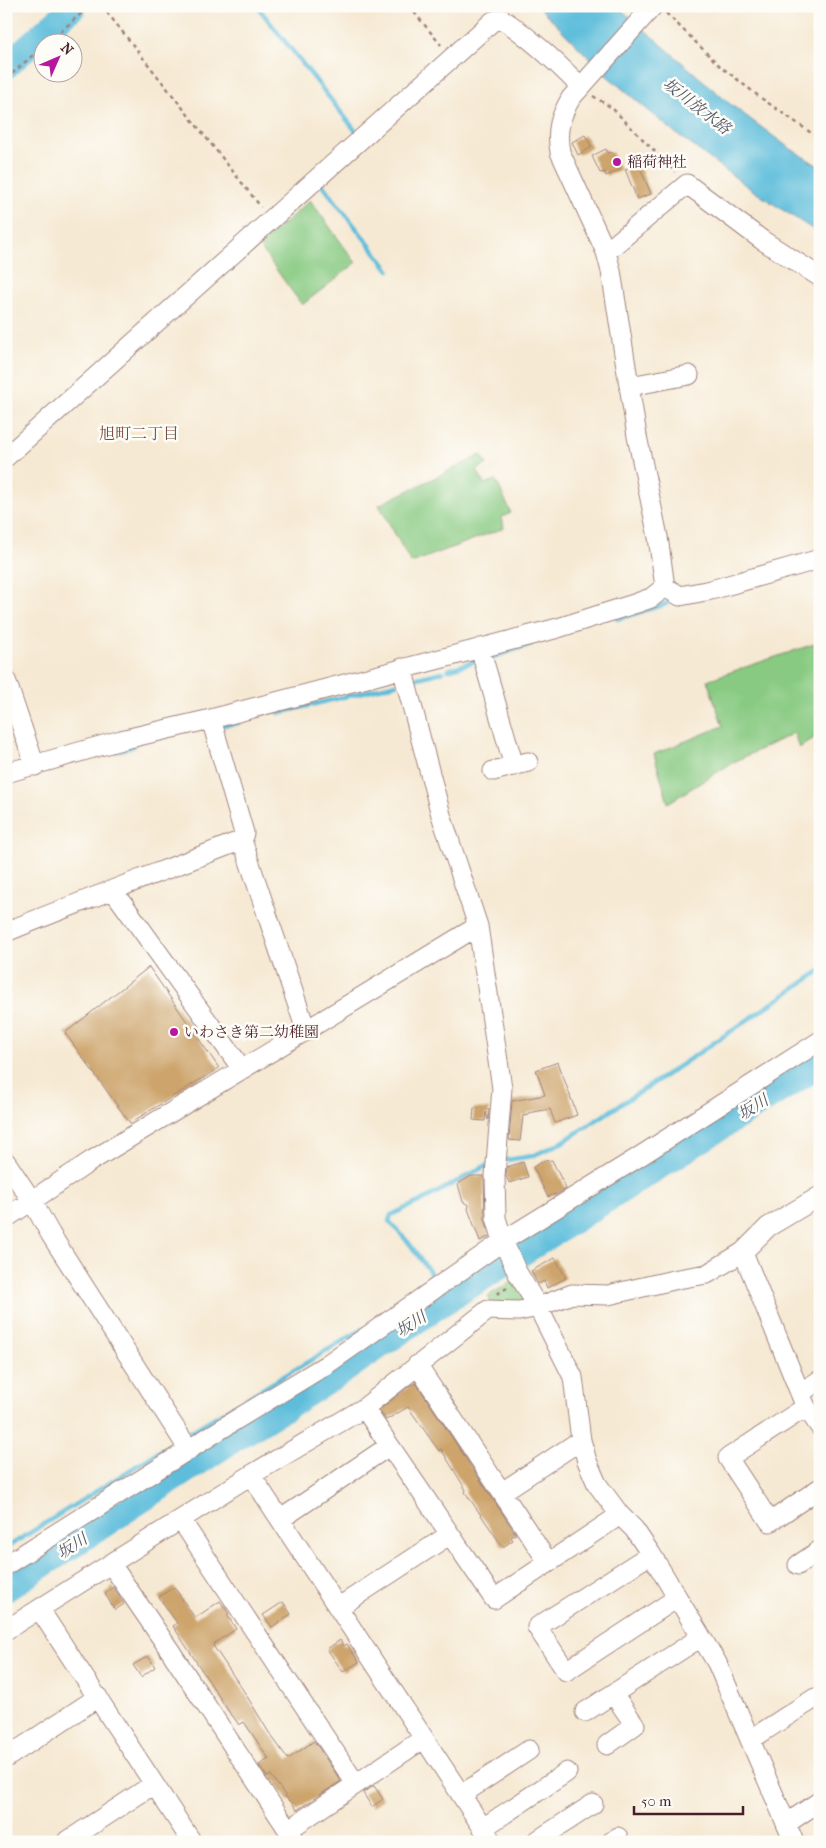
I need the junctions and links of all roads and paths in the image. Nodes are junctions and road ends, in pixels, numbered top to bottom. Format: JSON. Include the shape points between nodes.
{"nodes":[{"id":1,"x":90,"y":6,"type":"edge"},
{"id":2,"x":102,"y":6,"type":"edge"},
{"id":3,"x":410,"y":6,"type":"edge"},
{"id":4,"x":654,"y":6,"type":"edge"},
{"id":5,"x":665,"y":6,"type":"edge"},
{"id":6,"x":60,"y":32,"type":"edge"},
{"id":7,"x":446,"y":52,"type":"junction"},
{"id":8,"x":32,"y":56,"type":"edge"},
{"id":9,"x":6,"y":79,"type":"edge"},
{"id":10,"x":582,"y":84,"type":"junction"},
{"id":11,"x":820,"y":139,"type":"edge"},
{"id":12,"x":687,"y":184,"type":"junction"},
{"id":13,"x":261,"y":206,"type":"dead end"},
{"id":14,"x":606,"y":252,"type":"junction"},
{"id":15,"x":820,"y":277,"type":"edge"},
{"id":16,"x":689,"y":375,"type":"dead end"},
{"id":17,"x":630,"y":386,"type":"junction"},
{"id":18,"x":6,"y":457,"type":"edge"},
{"id":19,"x":820,"y":559,"type":"edge"},
{"id":20,"x":665,"y":587,"type":"junction"},
{"id":21,"x":480,"y":648,"type":"junction"},
{"id":22,"x":402,"y":668,"type":"junction"},
{"id":23,"x":6,"y":680,"type":"edge"},
{"id":24,"x":211,"y":719,"type":"junction"},
{"id":25,"x":35,"y":766,"type":"junction"},
{"id":26,"x":493,"y":772,"type":"dead end"},
{"id":27,"x":6,"y":774,"type":"edge"},
{"id":28,"x":242,"y":840,"type":"junction"},
{"id":29,"x":113,"y":890,"type":"junction"},
{"id":30,"x":478,"y":926,"type":"junction"},
{"id":31,"x":6,"y":932,"type":"edge"},
{"id":32,"x":306,"y":1030,"type":"junction"},
{"id":33,"x":820,"y":1041,"type":"edge"},
{"id":34,"x":242,"y":1069,"type":"junction"},
{"id":35,"x":6,"y":1162,"type":"edge"},
{"id":36,"x":820,"y":1196,"type":"edge"},
{"id":37,"x":32,"y":1201,"type":"junction"},
{"id":38,"x":6,"y":1218,"type":"edge"},
{"id":39,"x":504,"y":1242,"type":"junction"},
{"id":40,"x":743,"y":1252,"type":"junction"},
{"id":41,"x":538,"y":1307,"type":"junction"},
{"id":42,"x":417,"y":1365,"type":"junction"},
{"id":43,"x":820,"y":1380,"type":"edge"},
{"id":44,"x":803,"y":1400,"type":"junction"},
{"id":45,"x":364,"y":1408,"type":"junction"},
{"id":46,"x":820,"y":1427,"type":"edge"},
{"id":47,"x":581,"y":1440,"type":"junction"},
{"id":48,"x":184,"y":1442,"type":"junction"},
{"id":49,"x":389,"y":1446,"type":"junction"},
{"id":50,"x":251,"y":1475,"type":"junction"},
{"id":51,"x":820,"y":1488,"type":"edge"},
{"id":52,"x":502,"y":1492,"type":"junction"},
{"id":53,"x":620,"y":1515,"type":"junction"},
{"id":54,"x":281,"y":1519,"type":"junction"},
{"id":55,"x":181,"y":1520,"type":"junction"},
{"id":56,"x":449,"y":1534,"type":"junction"},
{"id":57,"x":820,"y":1550,"type":"edge"},
{"id":58,"x":651,"y":1554,"type":"junction"},
{"id":59,"x":548,"y":1562,"type":"junction"},
{"id":60,"x":111,"y":1564,"type":"junction"},
{"id":61,"x":6,"y":1565,"type":"edge"},
{"id":62,"x":798,"y":1566,"type":"dead end"},
{"id":63,"x":677,"y":1598,"type":"junction"},
{"id":64,"x":339,"y":1607,"type":"junction"},
{"id":65,"x":40,"y":1610,"type":"junction"},
{"id":66,"x":6,"y":1630,"type":"edge"},
{"id":67,"x":701,"y":1637,"type":"junction"},
{"id":68,"x":614,"y":1695,"type":"junction"},
{"id":69,"x":98,"y":1697,"type":"junction"},
{"id":70,"x":815,"y":1698,"type":"dead end"},
{"id":71,"x":585,"y":1712,"type":"dead end"},
{"id":72,"x":424,"y":1739,"type":"junction"},
{"id":73,"x":750,"y":1740,"type":"junction"},
{"id":74,"x":607,"y":1745,"type":"dead end"},
{"id":75,"x":529,"y":1750,"type":"dead end"},
{"id":76,"x":6,"y":1758,"type":"edge"},
{"id":77,"x":568,"y":1772,"type":"dead end"},
{"id":78,"x":154,"y":1784,"type":"junction"},
{"id":79,"x":356,"y":1784,"type":"junction"},
{"id":80,"x":461,"y":1795,"type":"junction"},
{"id":81,"x":820,"y":1801,"type":"edge"},
{"id":82,"x":593,"y":1804,"type":"dead end"},
{"id":83,"x":786,"y":1824,"type":"junction"},
{"id":84,"x":488,"y":1835,"type":"edge"},
{"id":85,"x":292,"y":1836,"type":"edge"},
{"id":86,"x":66,"y":1842,"type":"edge"},
{"id":87,"x":192,"y":1842,"type":"edge"},
{"id":88,"x":535,"y":1842,"type":"edge"},
{"id":89,"x":794,"y":1842,"type":"edge"}],
"edges":[{"from":1,"to":6,"type":"path"},
{"from":2,"to":13,"type":"path"},
{"from":3,"to":7,"type":"path"},
{"from":4,"to":10,"type":"street"},
{"from":5,"to":11,"type":"path","via":[[666,13],[720,66]]},
{"from":7,"to":10,"type":"street","via":[[493,21],[502,19]]},
{"from":7,"to":18,"type":"street"},
{"from":8,"to":9,"type":"path"},
{"from":10,"to":12,"type":"path","via":[[589,94],[612,108]]},
{"from":10,"to":14,"type":"street","via":[[561,115],[557,138],[560,152]]},
{"from":12,"to":14,"type":"street"},
{"from":12,"to":15,"type":"street","via":[[754,234]]},
{"from":14,"to":17,"type":"street"},
{"from":16,"to":17,"type":"street"},
{"from":17,"to":20,"type":"street"},
{"from":19,"to":20,"type":"street","via":[[739,583],[680,596]]},
{"from":20,"to":21,"type":"street","via":[[637,603]]},
{"from":21,"to":22,"type":"street"},
{"from":21,"to":26,"type":"street","via":[[521,764]]},
{"from":22,"to":24,"type":"street"},
{"from":22,"to":30,"type":"street","via":[[441,815]]},
{"from":23,"to":25,"type":"street"},
{"from":24,"to":25,"type":"street","via":[[121,740]]},
{"from":24,"to":28,"type":"street","via":[[244,833]]},
{"from":25,"to":27,"type":"street"},
{"from":28,"to":29,"type":"street"},
{"from":28,"to":32,"type":"street"},
{"from":29,"to":31,"type":"street"},
{"from":29,"to":34,"type":"street"},
{"from":30,"to":32,"type":"street"},
{"from":30,"to":39,"type":"street","via":[[502,1088],[495,1176],[496,1218]]},
{"from":32,"to":34,"type":"street"},
{"from":33,"to":39,"type":"street"},
{"from":34,"to":37,"type":"street"},
{"from":35,"to":37,"type":"street"},
{"from":36,"to":40,"type":"street","via":[[768,1227]]},
{"from":37,"to":38,"type":"street"},
{"from":37,"to":48,"type":"street"},
{"from":39,"to":41,"type":"street"},
{"from":39,"to":48,"type":"street","via":[[349,1350]]},
{"from":40,"to":41,"type":"street","via":[[707,1274],[608,1295],[572,1294]]},
{"from":40,"to":44,"type":"street"},
{"from":41,"to":42,"type":"street","via":[[519,1311],[488,1310]]},
{"from":41,"to":47,"type":"street","via":[[573,1377]]},
{"from":42,"to":45,"type":"street"},
{"from":42,"to":52,"type":"street"},
{"from":43,"to":44,"type":"street"},
{"from":44,"to":46,"type":"street"},
{"from":44,"to":51,"type":"street","via":[[728,1458],[770,1522]]},
{"from":45,"to":49,"type":"street"},
{"from":45,"to":50,"type":"street"},
{"from":47,"to":52,"type":"street"},
{"from":47,"to":53,"type":"street","via":[[597,1484]]},
{"from":48,"to":61,"type":"street"},
{"from":49,"to":54,"type":"street"},
{"from":49,"to":56,"type":"street"},
{"from":50,"to":54,"type":"street"},
{"from":50,"to":55,"type":"street"},
{"from":52,"to":59,"type":"street"},
{"from":53,"to":58,"type":"street"},
{"from":53,"to":59,"type":"street"},
{"from":54,"to":64,"type":"street"},
{"from":55,"to":60,"type":"street"},
{"from":55,"to":79,"type":"street"},
{"from":56,"to":59,"type":"street","via":[[494,1599]]},
{"from":56,"to":64,"type":"street"},
{"from":57,"to":62,"type":"street"},
{"from":58,"to":63,"type":"street"},
{"from":58,"to":63,"type":"street","via":[[537,1627],[566,1671]]},
{"from":60,"to":65,"type":"street"},
{"from":60,"to":85,"type":"street"},
{"from":63,"to":67,"type":"street"},
{"from":64,"to":72,"type":"street"},
{"from":65,"to":66,"type":"street"},
{"from":65,"to":69,"type":"street"},
{"from":67,"to":68,"type":"street"},
{"from":67,"to":73,"type":"street","via":[[717,1664]]},
{"from":68,"to":71,"type":"street"},
{"from":68,"to":74,"type":"street","via":[[634,1726]]},
{"from":69,"to":76,"type":"street"},
{"from":69,"to":78,"type":"street"},
{"from":70,"to":73,"type":"street"},
{"from":72,"to":79,"type":"street"},
{"from":72,"to":80,"type":"street"},
{"from":73,"to":83,"type":"street"},
{"from":75,"to":80,"type":"street"},
{"from":77,"to":84,"type":"street"},
{"from":78,"to":86,"type":"street"},
{"from":78,"to":87,"type":"street"},
{"from":79,"to":85,"type":"street"},
{"from":80,"to":84,"type":"street"},
{"from":81,"to":83,"type":"street"},
{"from":82,"to":88,"type":"street"},
{"from":83,"to":89,"type":"street"}]}
